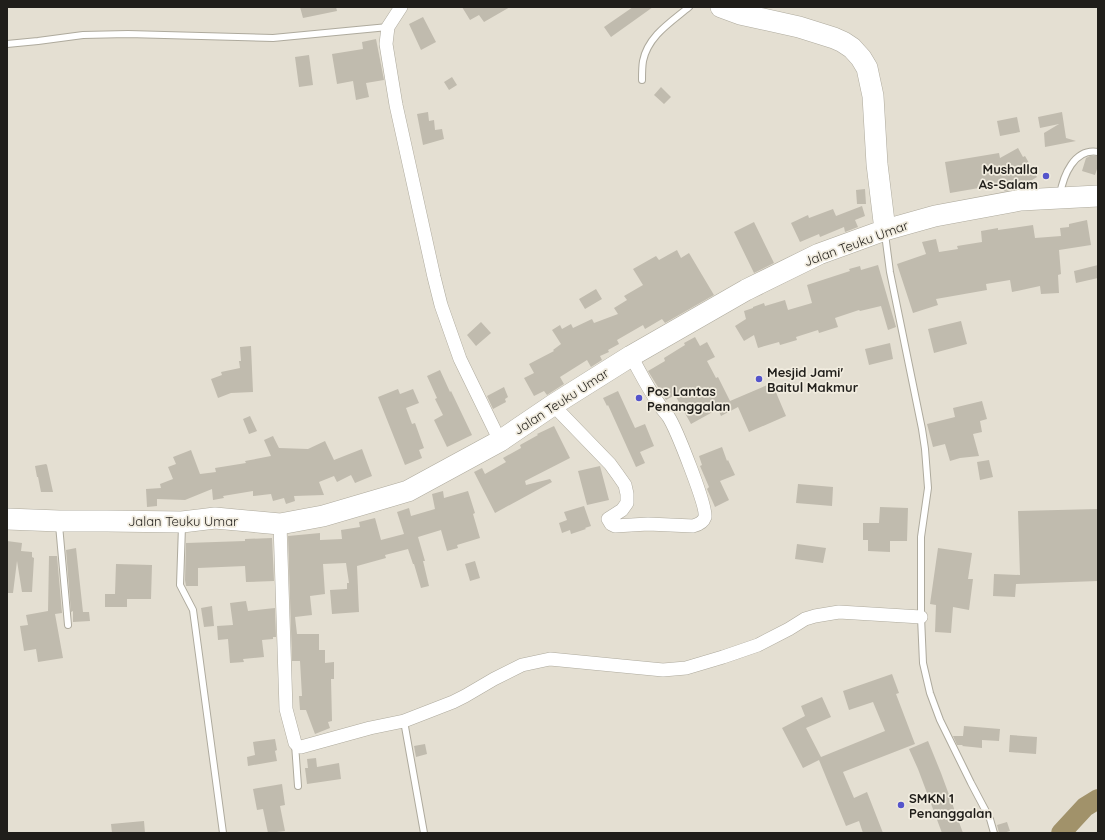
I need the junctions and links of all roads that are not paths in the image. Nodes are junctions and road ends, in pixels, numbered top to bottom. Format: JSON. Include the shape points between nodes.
{"nodes":[{"id":1,"x":401,"y":7,"type":"edge"},
{"id":2,"x":689,"y":7,"type":"edge"},
{"id":3,"x":721,"y":7,"type":"edge"},
{"id":4,"x":388,"y":27,"type":"junction"},
{"id":5,"x":7,"y":44,"type":"edge"},
{"id":6,"x":642,"y":80,"type":"dead end"},
{"id":7,"x":1098,"y":152,"type":"edge"},
{"id":8,"x":1098,"y":196,"type":"edge"},
{"id":9,"x":1060,"y":198,"type":"junction"},
{"id":10,"x":885,"y":230,"type":"junction"},
{"id":11,"x":631,"y":356,"type":"junction"},
{"id":12,"x":553,"y":405,"type":"junction"},
{"id":13,"x":500,"y":441,"type":"junction"},
{"id":14,"x":7,"y":519,"type":"edge"},
{"id":15,"x":59,"y":521,"type":"junction"},
{"id":16,"x":182,"y":522,"type":"junction"},
{"id":17,"x":280,"y":524,"type":"junction"},
{"id":18,"x":921,"y":617,"type":"junction"},
{"id":19,"x":68,"y":625,"type":"dead end"},
{"id":20,"x":404,"y":721,"type":"junction"},
{"id":21,"x":295,"y":743,"type":"junction"},
{"id":22,"x":298,"y":786,"type":"dead end"},
{"id":23,"x":223,"y":833,"type":"edge"},
{"id":24,"x":424,"y":833,"type":"edge"},
{"id":25,"x":994,"y":833,"type":"edge"}],
"edges":[{"from":1,"to":4,"type":"street"},
{"from":2,"to":6,"type":"lane","via":[[655,37],[643,60]]},
{"from":3,"to":10,"type":"highway","via":[[834,38],[844,42],[861,58],[867,68],[873,96],[877,164]]},
{"from":4,"to":5,"type":"lane","via":[[273,38],[83,35]]},
{"from":4,"to":13,"type":"street","via":[[386,44],[396,104],[442,305],[460,359]]},
{"from":7,"to":9,"type":"lane","via":[[1085,153],[1075,161],[1062,183]]},
{"from":8,"to":9,"type":"highway","name":"Jalan Teuku Umar"},
{"from":9,"to":10,"type":"highway","name":"Jalan Teuku Umar","via":[[1021,200],[966,210]]},
{"from":10,"to":11,"type":"highway","name":"Jalan Teuku Umar","via":[[819,254],[746,290]]},
{"from":10,"to":18,"type":"lane","via":[[890,272],[925,449],[928,488],[921,538]]},
{"from":11,"to":12,"type":"highway","name":"Jalan Teuku Umar"},
{"from":11,"to":12,"type":"street","via":[[677,434],[703,504],[705,517],[699,524],[611,524],[608,519],[622,510],[627,503],[624,485],[610,464]]},
{"from":12,"to":13,"type":"highway","name":"Jalan Teuku Umar"},
{"from":13,"to":17,"type":"highway","name":"Jalan Teuku Umar","via":[[408,492],[323,516]]},
{"from":14,"to":15,"type":"highway","name":"Jalan Teuku Umar"},
{"from":15,"to":16,"type":"highway","name":"Jalan Teuku Umar"},
{"from":15,"to":19,"type":"lane"},
{"from":16,"to":17,"type":"highway","name":"Jalan Teuku Umar","via":[[215,518]]},
{"from":16,"to":23,"type":"lane","via":[[180,585],[193,610]]},
{"from":17,"to":21,"type":"street","via":[[286,709]]},
{"from":18,"to":20,"type":"street","via":[[838,612],[815,616],[758,645],[686,668],[663,670],[550,659],[522,665],[459,699]]},
{"from":18,"to":25,"type":"lane","via":[[923,663],[930,692],[940,720],[990,819]]},
{"from":20,"to":21,"type":"street","via":[[301,747]]},
{"from":20,"to":24,"type":"lane"},
{"from":21,"to":22,"type":"lane"}]}
